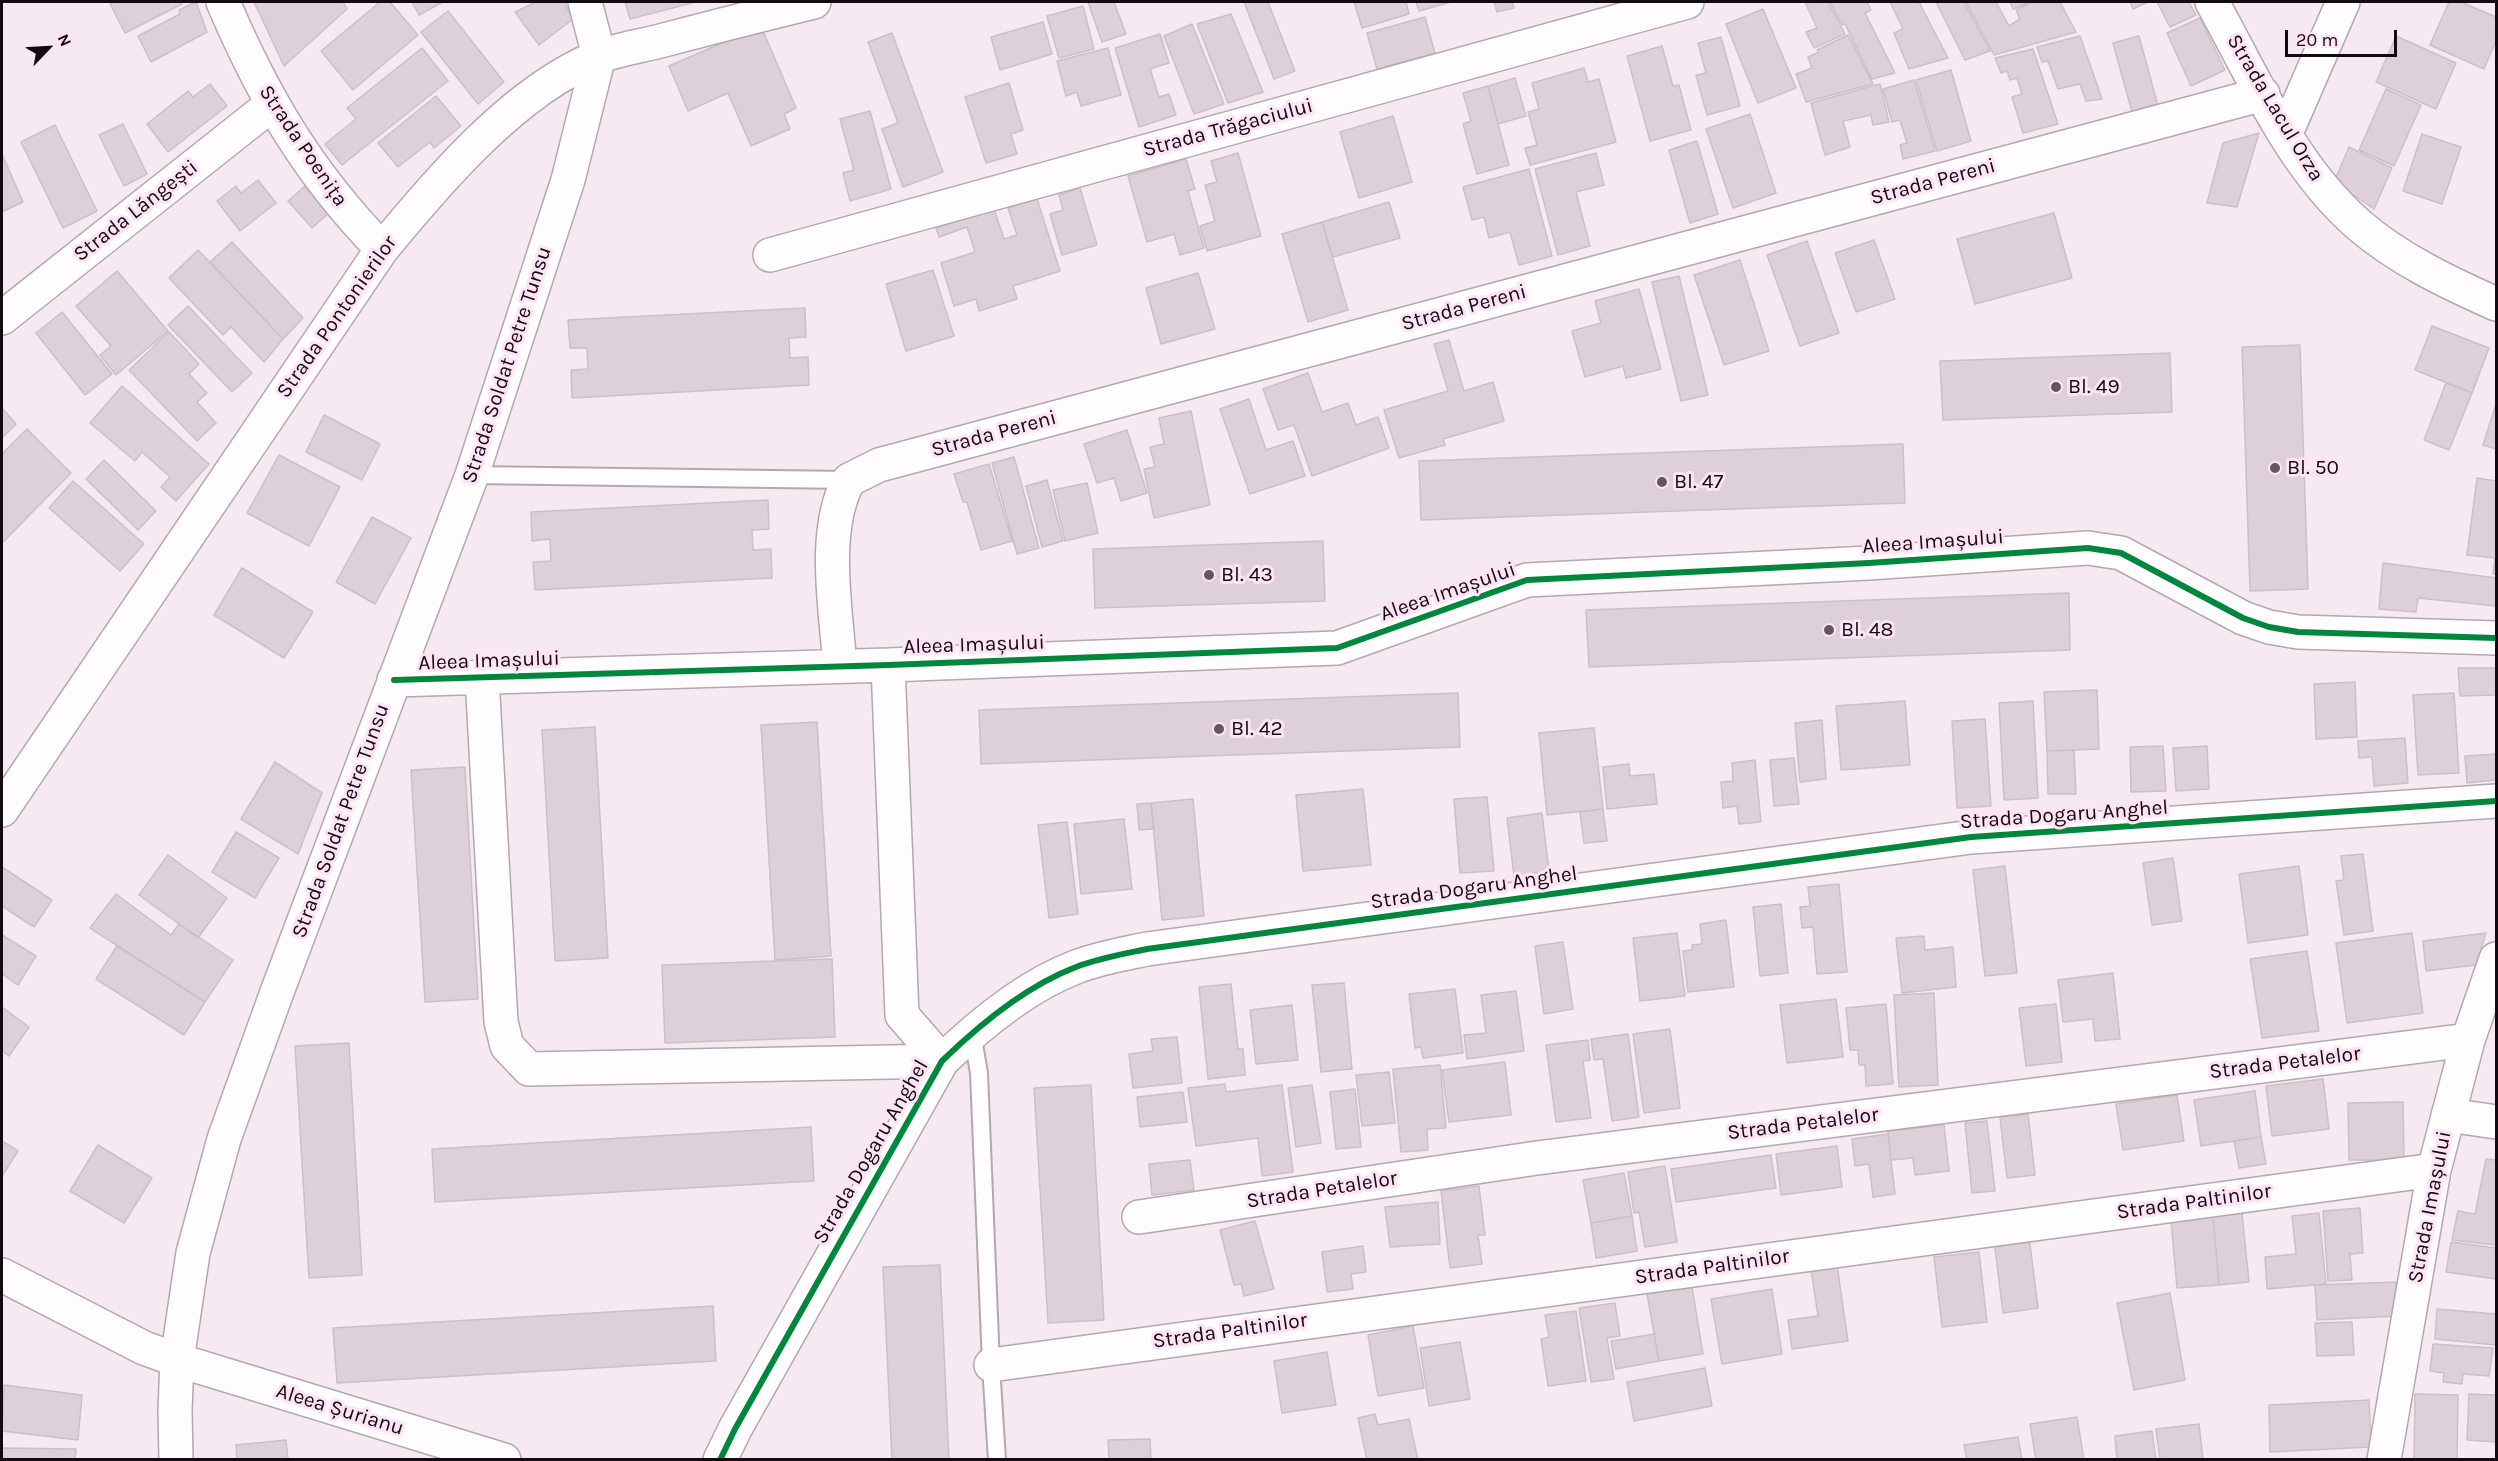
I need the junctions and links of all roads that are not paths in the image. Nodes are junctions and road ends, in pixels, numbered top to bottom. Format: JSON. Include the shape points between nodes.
{"nodes":[{"id":1,"x":223,"y":2,"type":"edge"},
{"id":2,"x":585,"y":2,"type":"edge"},
{"id":3,"x":814,"y":2,"type":"edge"},
{"id":4,"x":1687,"y":2,"type":"edge"},
{"id":5,"x":2212,"y":2,"type":"edge"},
{"id":6,"x":2343,"y":2,"type":"edge"},
{"id":7,"x":600,"y":56,"type":"junction"},
{"id":8,"x":2263,"y":94,"type":"junction"},
{"id":9,"x":271,"y":105,"type":"junction"},
{"id":10,"x":2286,"y":134,"type":"junction"},
{"id":11,"x":382,"y":249,"type":"junction"},
{"id":12,"x":770,"y":255,"type":"dead end"},
{"id":13,"x":2496,"y":304,"type":"edge"},
{"id":14,"x":2,"y":318,"type":"edge"},
{"id":15,"x":472,"y":475,"type":"junction"},
{"id":16,"x":849,"y":480,"type":"junction"},
{"id":17,"x":2496,"y":638,"type":"edge"},
{"id":18,"x":888,"y":665,"type":"junction"},
{"id":19,"x":840,"y":666,"type":"junction"},
{"id":20,"x":482,"y":677,"type":"junction"},
{"id":21,"x":394,"y":680,"type":"junction"},
{"id":22,"x":2496,"y":801,"type":"edge"},
{"id":23,"x":2,"y":810,"type":"edge"},
{"id":24,"x":2496,"y":959,"type":"edge"},
{"id":25,"x":972,"y":1032,"type":"junction"},
{"id":26,"x":2468,"y":1040,"type":"junction"},
{"id":27,"x":942,"y":1061,"type":"junction"},
{"id":28,"x":2448,"y":1115,"type":"junction"},
{"id":29,"x":2496,"y":1122,"type":"edge"},
{"id":30,"x":2434,"y":1170,"type":"junction"},
{"id":31,"x":1140,"y":1217,"type":"dead end"},
{"id":32,"x":2,"y":1275,"type":"edge"},
{"id":33,"x":177,"y":1360,"type":"junction"},
{"id":34,"x":990,"y":1365,"type":"junction"},
{"id":35,"x":176,"y":1460,"type":"edge"},
{"id":36,"x":504,"y":1460,"type":"edge"},
{"id":37,"x":720,"y":1460,"type":"edge"},
{"id":38,"x":997,"y":1460,"type":"edge"},
{"id":39,"x":2384,"y":1460,"type":"edge"}],
"edges":[{"from":1,"to":9,"type":"street","name":"Strada Poenița"},
{"from":2,"to":7,"type":"street"},
{"from":3,"to":7,"type":"street","name":"Strada Pontonierilor"},
{"from":4,"to":12,"type":"street","name":"Strada Trăgaciului"},
{"from":5,"to":8,"type":"street","name":"Strada Lacul Orza"},
{"from":6,"to":10,"type":"street"},
{"from":7,"to":11,"type":"street","name":"Strada Pontonierilor","via":[[548,83],[500,123],[458,162]]},
{"from":7,"to":15,"type":"street","name":"Strada Soldat Petre Tunsu","via":[[568,180]]},
{"from":8,"to":10,"type":"street","name":"Strada Lacul Orza"},
{"from":8,"to":16,"type":"street","name":"Strada Pereni","via":[[879,465]]},
{"from":9,"to":11,"type":"street","name":"Strada Poenița","via":[[332,193]]},
{"from":9,"to":14,"type":"street","name":"Strada Lăngești"},
{"from":10,"to":13,"type":"street","name":"Strada Lacul Orza","via":[[2327,193],[2359,225],[2426,271]]},
{"from":11,"to":23,"type":"street","name":"Strada Pontonierilor"},
{"from":15,"to":16,"type":"lane"},
{"from":15,"to":21,"type":"street","name":"Strada Soldat Petre Tunsu"},
{"from":16,"to":19,"type":"street","via":[[837,510],[833,562]]},
{"from":17,"to":18,"type":"street","name":"Aleea Imașului","via":[[2298,632],[2269,627],[2243,618],[2121,553],[2088,549],[1527,580],[1337,648]]},
{"from":18,"to":19,"type":"street","name":"Aleea Imașului"},
{"from":18,"to":27,"type":"street","via":[[902,1015]]},
{"from":19,"to":20,"type":"street","name":"Aleea Imașului"},
{"from":20,"to":21,"type":"street","name":"Aleea Imașului"},
{"from":20,"to":27,"type":"street","via":[[501,1022],[507,1046],[530,1069]]},
{"from":21,"to":33,"type":"street","name":"Strada Soldat Petre Tunsu","via":[[225,1139],[193,1253]]},
{"from":22,"to":25,"type":"street","name":"Strada Dogaru Anghel","via":[[1971,837],[1147,949],[1086,964],[1055,977]]},
{"from":24,"to":26,"type":"street","name":"Strada Imașului"},
{"from":25,"to":27,"type":"street","name":"Strada Dogaru Anghel"},
{"from":25,"to":34,"type":"lane","via":[[979,1073]]},
{"from":26,"to":28,"type":"street","name":"Strada Imașului"},
{"from":26,"to":31,"type":"street","name":"Strada Petalelor","via":[[1537,1158]]},
{"from":27,"to":37,"type":"street","name":"Strada Dogaru Anghel"},
{"from":28,"to":29,"type":"street"},
{"from":28,"to":30,"type":"street","name":"Strada Imașului"},
{"from":30,"to":34,"type":"street","name":"Strada Paltinilor"},
{"from":30,"to":39,"type":"street","name":"Strada Imașului"},
{"from":32,"to":33,"type":"street","via":[[144,1348]]},
{"from":33,"to":35,"type":"street","name":"Strada Soldat Petre Tunsu"},
{"from":33,"to":36,"type":"street","name":"Aleea Șurianu"},
{"from":34,"to":38,"type":"lane"}]}
